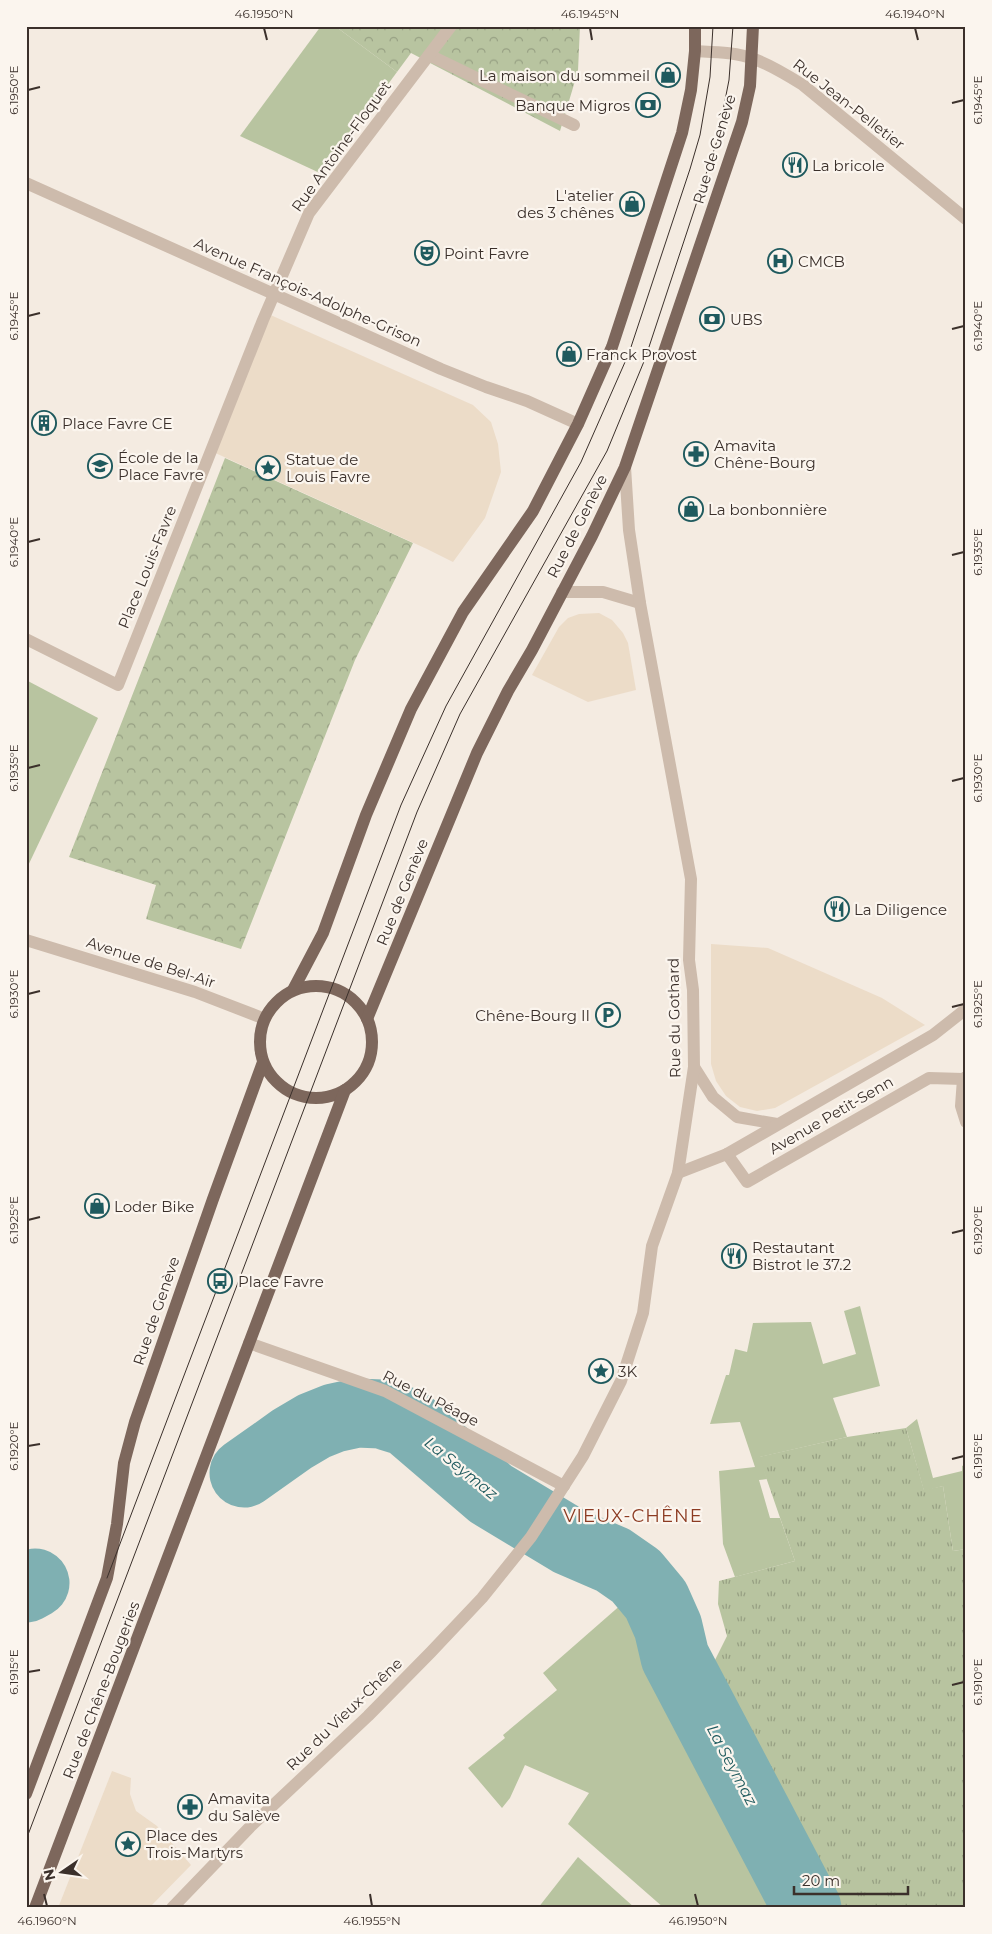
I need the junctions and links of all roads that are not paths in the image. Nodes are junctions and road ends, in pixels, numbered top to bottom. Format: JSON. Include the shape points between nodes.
{"nodes":[{"id":1,"x":451,"y":26,"type":"edge"},
{"id":2,"x":694,"y":26,"type":"edge"},
{"id":3,"x":753,"y":26,"type":"edge"},
{"id":4,"x":695,"y":51,"type":"junction"},
{"id":5,"x":429,"y":55,"type":"junction"},
{"id":6,"x":752,"y":58,"type":"junction"},
{"id":7,"x":574,"y":125,"type":"dead end"},
{"id":8,"x":26,"y":183,"type":"edge"},
{"id":9,"x":966,"y":219,"type":"edge"},
{"id":10,"x":274,"y":294,"type":"junction"},
{"id":11,"x":578,"y":424,"type":"junction"},
{"id":12,"x":625,"y":467,"type":"junction"},
{"id":13,"x":562,"y":592,"type":"junction"},
{"id":14,"x":640,"y":603,"type":"junction"},
{"id":15,"x":26,"y":639,"type":"edge"},
{"id":16,"x":26,"y":940,"type":"edge"},
{"id":17,"x":293,"y":990,"type":"junction"},
{"id":18,"x":966,"y":1009,"type":"edge"},
{"id":19,"x":264,"y":1019,"type":"junction"},
{"id":20,"x":367,"y":1019,"type":"junction"},
{"id":21,"x":264,"y":1062,"type":"junction"},
{"id":22,"x":694,"y":1067,"type":"junction"},
{"id":23,"x":964,"y":1078,"type":"edge"},
{"id":24,"x":345,"y":1090,"type":"junction"},
{"id":25,"x":966,"y":1122,"type":"edge"},
{"id":26,"x":777,"y":1124,"type":"junction"},
{"id":27,"x":727,"y":1154,"type":"junction"},
{"id":28,"x":678,"y":1173,"type":"junction"},
{"id":29,"x":250,"y":1343,"type":"junction"},
{"id":30,"x":564,"y":1486,"type":"junction"},
{"id":31,"x":554,"y":1500,"type":"joint"},
{"id":32,"x":26,"y":1794,"type":"edge"},
{"id":33,"x":35,"y":1908,"type":"edge"},
{"id":34,"x":172,"y":1908,"type":"edge"}],
"edges":[{"from":1,"to":5,"type":"street","name":"Rue Antoine-Floquet"},
{"from":2,"to":4,"type":"main road"},
{"from":3,"to":6,"type":"main road","name":"Rue de Genève"},
{"from":4,"to":6,"type":"street","name":"Rue Jean-Pelletier"},
{"from":4,"to":11,"type":"main road","via":[[682,133],[612,347]]},
{"from":5,"to":7,"type":"street"},
{"from":5,"to":10,"type":"street","name":"Rue Antoine-Floquet","via":[[309,213]]},
{"from":6,"to":9,"type":"street","name":"Rue Jean-Pelletier","via":[[803,85]]},
{"from":6,"to":12,"type":"main road","name":"Rue de Genève","via":[[742,122]]},
{"from":8,"to":10,"type":"street","name":"Avenue François-Adolphe-Grison"},
{"from":10,"to":11,"type":"street","name":"Avenue François-Adolphe-Grison","via":[[440,369]]},
{"from":10,"to":15,"type":"street","name":"Place Louis-Favre","via":[[118,685]]},
{"from":11,"to":17,"type":"main road","via":[[533,511],[463,612],[411,710],[366,815],[323,933]]},
{"from":12,"to":13,"type":"main road","name":"Rue de Genève"},
{"from":12,"to":14,"type":"street","name":"Rue du Gothard","via":[[629,530]]},
{"from":13,"to":14,"type":"street","via":[[603,592]]},
{"from":13,"to":20,"type":"main road","name":"Rue de Genève","via":[[477,753]]},
{"from":14,"to":22,"type":"street","name":"Rue du Gothard","via":[[691,879],[689,960],[693,990]]},
{"from":16,"to":19,"type":"street","name":"Avenue de Bel-Air","via":[[194,992]]},
{"from":17,"to":19,"type":"main road","via":[[274,1005]]},
{"from":17,"to":20,"type":"main road","via":[[307,986],[331,988],[355,1001]]},
{"from":18,"to":26,"type":"street","name":"Avenue Petit-Senn","via":[[934,1035]]},
{"from":19,"to":21,"type":"main road","name":"Rue de Genève","via":[[260,1033]]},
{"from":20,"to":24,"type":"main road","via":[[371,1052],[364,1070]]},
{"from":21,"to":24,"type":"main road","name":"Rue de Genève","via":[[272,1077],[284,1088],[300,1095],[325,1097]]},
{"from":21,"to":32,"type":"main road","name":"Rue de Genève","via":[[135,1422],[124,1463],[107,1578]]},
{"from":22,"to":26,"type":"street","name":"Avenue Petit-Senn","via":[[713,1097],[737,1117]]},
{"from":22,"to":28,"type":"street","name":"Rue du Gothard"},
{"from":23,"to":25,"type":"street","via":[[961,1106]]},
{"from":23,"to":27,"type":"street","name":"Avenue Petit-Senn","via":[[929,1078],[747,1182]]},
{"from":24,"to":29,"type":"main road"},
{"from":26,"to":27,"type":"street","name":"Avenue Petit-Senn"},
{"from":27,"to":28,"type":"street","name":"Avenue Petit-Senn"},
{"from":28,"to":30,"type":"street","name":"Rue du Gothard","via":[[652,1246],[644,1313],[621,1381]]},
{"from":29,"to":30,"type":"street","name":"Rue du Péage","via":[[385,1391]]},
{"from":29,"to":33,"type":"main road","name":"Rue de Chêne-Bougeries"},
{"from":30,"to":31,"type":"street","name":"Rue du Gothard"},
{"from":31,"to":34,"type":"street","name":"Rue du Vieux-Chêne","via":[[530,1537],[482,1598],[368,1716],[250,1827]]}]}
